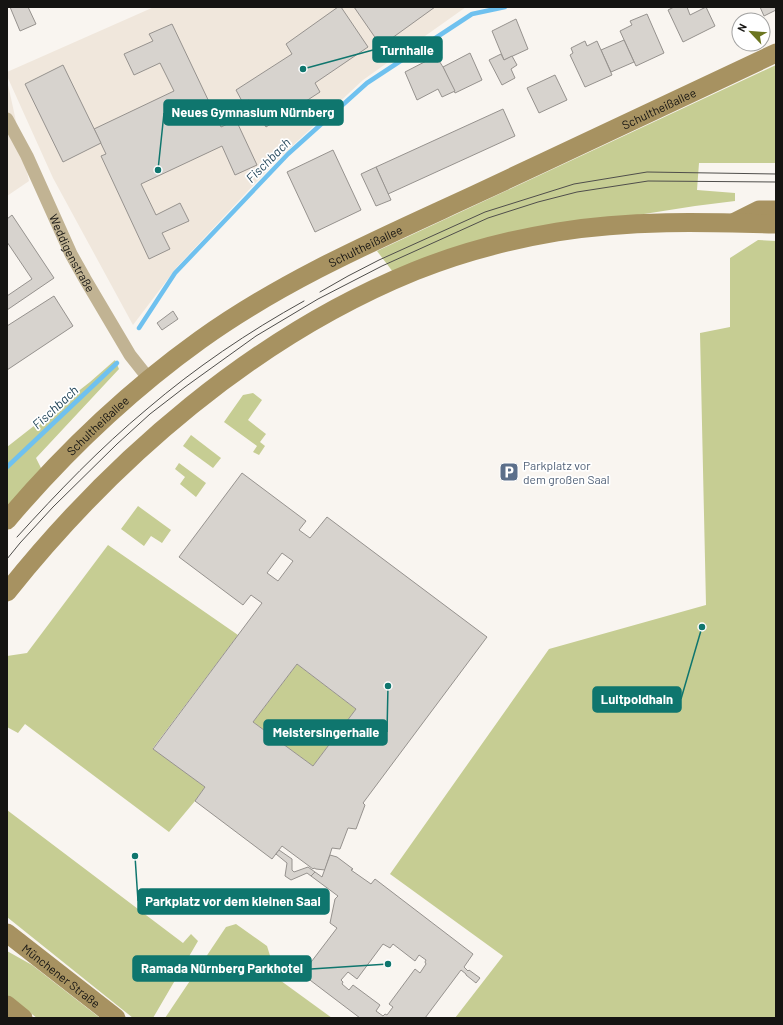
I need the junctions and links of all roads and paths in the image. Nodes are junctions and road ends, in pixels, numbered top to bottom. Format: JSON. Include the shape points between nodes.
{"nodes":[{"id":1,"x":776,"y":53,"type":"edge"},
{"id":2,"x":7,"y":119,"type":"edge"},
{"id":3,"x":776,"y":210,"type":"edge"},
{"id":4,"x":734,"y":223,"type":"junction"},
{"id":5,"x":776,"y":224,"type":"edge"},
{"id":6,"x":149,"y":379,"type":"junction"},
{"id":7,"x":7,"y":520,"type":"edge"},
{"id":8,"x":7,"y":592,"type":"edge"},
{"id":9,"x":7,"y":933,"type":"edge"},
{"id":10,"x":7,"y":1006,"type":"edge"},
{"id":11,"x":23,"y":1018,"type":"edge"},
{"id":12,"x":116,"y":1018,"type":"edge"}],
"edges":[{"from":1,"to":6,"type":"main road","name":"Schultheißallee","via":[[319,268],[234,317]]},
{"from":2,"to":6,"type":"street","name":"Weddigenstraße","via":[[27,156],[71,254],[130,355]]},
{"from":3,"to":4,"type":"main road","via":[[759,210]]},
{"from":4,"to":5,"type":"main road"},
{"from":4,"to":8,"type":"main road","via":[[639,223],[556,232],[477,250],[415,271],[366,293],[318,319],[238,370],[156,436],[87,501]]},
{"from":6,"to":7,"type":"main road","name":"Schultheißallee","via":[[74,448]]},
{"from":9,"to":12,"type":"main road","name":"Münchener Straße"},
{"from":10,"to":11,"type":"main road"}]}
